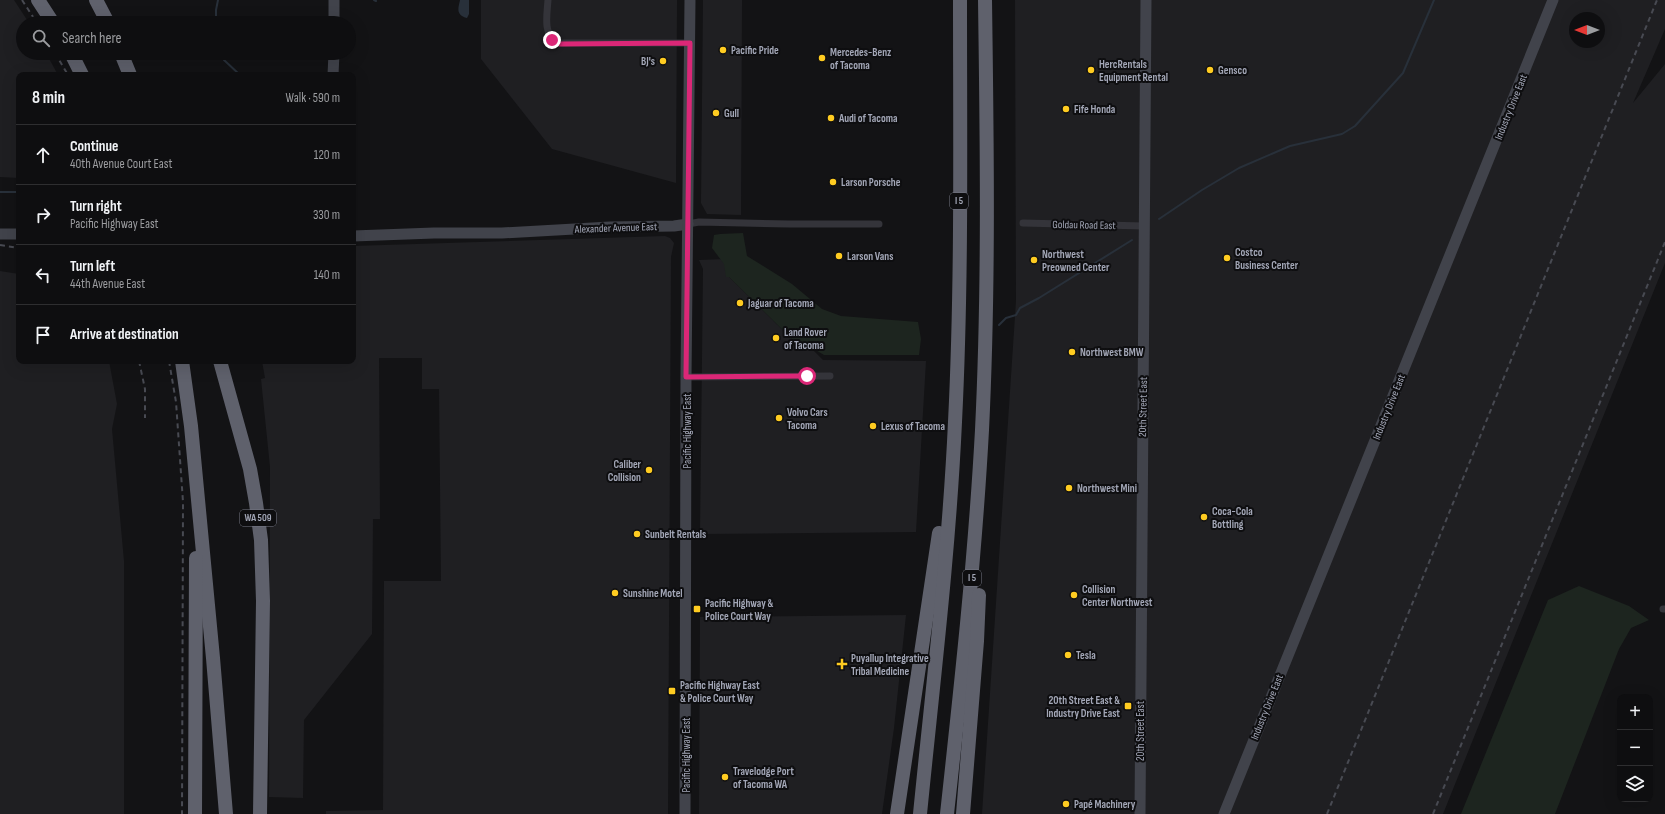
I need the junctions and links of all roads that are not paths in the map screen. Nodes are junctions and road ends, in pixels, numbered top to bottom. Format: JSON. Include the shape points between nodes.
{"nodes":[{"id":1,"x":38,"y":0,"type":"edge"},
{"id":2,"x":96,"y":0,"type":"edge"},
{"id":3,"x":334,"y":0,"type":"edge"},
{"id":4,"x":548,"y":0,"type":"edge"},
{"id":5,"x":690,"y":0,"type":"edge"},
{"id":6,"x":960,"y":0,"type":"edge"},
{"id":7,"x":984,"y":0,"type":"edge"},
{"id":8,"x":1146,"y":0,"type":"edge"},
{"id":9,"x":1553,"y":0,"type":"edge"},
{"id":10,"x":48,"y":16,"type":"edge"},
{"id":11,"x":104,"y":16,"type":"edge"},
{"id":12,"x":334,"y":16,"type":"edge"},
{"id":13,"x":690,"y":43,"type":"junction"},
{"id":14,"x":74,"y":60,"type":"edge"},
{"id":15,"x":124,"y":60,"type":"edge"},
{"id":16,"x":334,"y":60,"type":"edge"},
{"id":17,"x":80,"y":72,"type":"edge"},
{"id":18,"x":129,"y":72,"type":"edge"},
{"id":19,"x":333,"y":72,"type":"edge"},
{"id":20,"x":688,"y":224,"type":"junction"},
{"id":21,"x":879,"y":224,"type":"dead end"},
{"id":22,"x":1023,"y":224,"type":"dead end"},
{"id":23,"x":1144,"y":226,"type":"junction"},
{"id":24,"x":0,"y":234,"type":"edge"},
{"id":25,"x":16,"y":234,"type":"edge"},
{"id":26,"x":356,"y":236,"type":"edge"},
{"id":27,"x":182,"y":364,"type":"edge"},
{"id":28,"x":221,"y":364,"type":"edge"},
{"id":29,"x":830,"y":376,"type":"dead end"},
{"id":30,"x":686,"y":377,"type":"junction"},
{"id":31,"x":956,"y":402,"type":"junction"},
{"id":32,"x":194,"y":453,"type":"junction"},
{"id":33,"x":976,"y":525,"type":"junction"},
{"id":34,"x":260,"y":705,"type":"junction"},
{"id":35,"x":195,"y":814,"type":"edge"},
{"id":36,"x":226,"y":814,"type":"edge"},
{"id":37,"x":255,"y":814,"type":"edge"},
{"id":38,"x":260,"y":814,"type":"edge"},
{"id":39,"x":685,"y":814,"type":"edge"},
{"id":40,"x":897,"y":814,"type":"edge"},
{"id":41,"x":920,"y":814,"type":"edge"},
{"id":42,"x":947,"y":814,"type":"edge"},
{"id":43,"x":962,"y":814,"type":"edge"},
{"id":44,"x":1140,"y":814,"type":"edge"},
{"id":45,"x":1224,"y":814,"type":"edge"}],
"edges":[{"from":1,"to":10,"type":"highway"},
{"from":2,"to":11,"type":"highway"},
{"from":3,"to":12,"type":"main road"},
{"from":4,"to":13,"type":"street","via":[[547,30],[552,40],[560,44]]},
{"from":5,"to":13,"type":"main road","name":"Pacific Highway East"},
{"from":6,"to":31,"type":"highway","number":"I 5","via":[[959,326]]},
{"from":7,"to":33,"type":"highway","number":"I 5","via":[[987,155],[985,341]]},
{"from":8,"to":23,"type":"main road","name":"20th Street East"},
{"from":9,"to":45,"type":"main road","name":"Industry Drive East"},
{"from":13,"to":20,"type":"main road","name":"Pacific Highway East"},
{"from":14,"to":17,"type":"highway"},
{"from":15,"to":18,"type":"highway"},
{"from":16,"to":19,"type":"main road"},
{"from":20,"to":21,"type":"street","name":"Alexander Avenue East"},
{"from":20,"to":26,"type":"main road","name":"Alexander Avenue East","via":[[502,233]]},
{"from":20,"to":30,"type":"main road","name":"Pacific Highway East"},
{"from":22,"to":23,"type":"street","name":"Goldau Road East"},
{"from":23,"to":44,"type":"main road","name":"20th Street East"},
{"from":24,"to":25,"type":"main road"},
{"from":27,"to":32,"type":"highway"},
{"from":28,"to":34,"type":"highway","number":"WA 509","via":[[248,463],[259,522],[263,584]]},
{"from":29,"to":30,"type":"street"},
{"from":30,"to":39,"type":"main road","name":"Pacific Highway East"},
{"from":31,"to":40,"type":"highway","via":[[934,573]]},
{"from":31,"to":41,"type":"highway","number":"I 5","via":[[945,576]]},
{"from":32,"to":35,"type":"highway"},
{"from":32,"to":36,"type":"highway"},
{"from":33,"to":42,"type":"highway","number":"I 5"},
{"from":33,"to":43,"type":"highway","via":[[980,564],[977,641]]},
{"from":34,"to":37,"type":"highway","number":"WA 509"},
{"from":34,"to":38,"type":"highway"}]}
